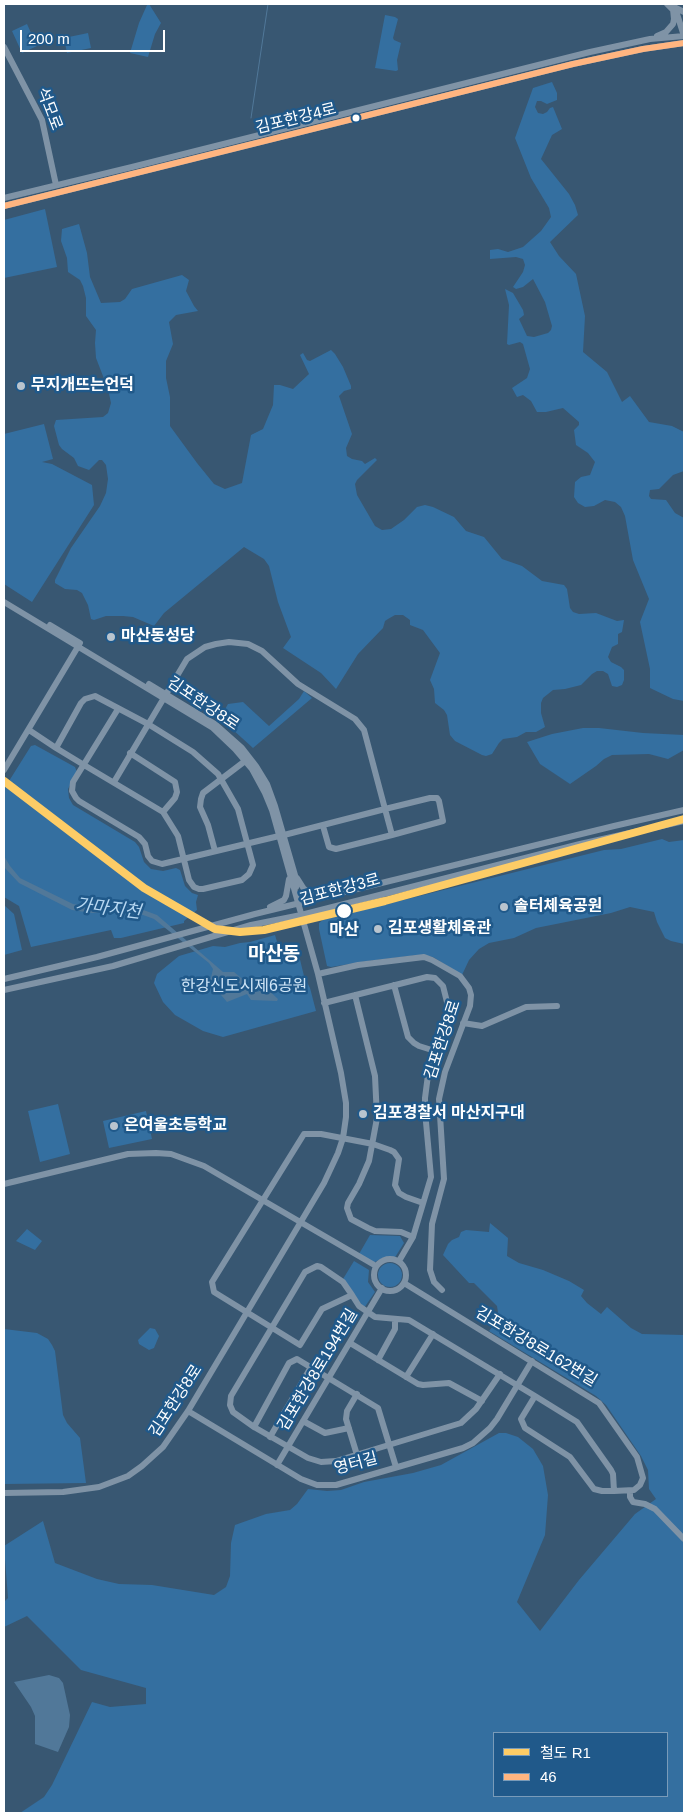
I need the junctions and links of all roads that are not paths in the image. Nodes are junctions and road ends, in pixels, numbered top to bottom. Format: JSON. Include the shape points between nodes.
{"nodes":[{"id":1,"x":670,"y":5,"type":"edge"},
{"id":2,"x":684,"y":12,"type":"edge"},
{"id":3,"x":684,"y":36,"type":"edge"},
{"id":4,"x":650,"y":40,"type":"junction"},
{"id":5,"x":684,"y":43,"type":"edge"},
{"id":6,"x":4,"y":47,"type":"edge"},
{"id":7,"x":56,"y":186,"type":"junction"},
{"id":8,"x":4,"y":198,"type":"edge"},
{"id":9,"x":4,"y":206,"type":"edge"},
{"id":10,"x":4,"y":598,"type":"edge"},
{"id":11,"x":4,"y":602,"type":"edge"},
{"id":12,"x":79,"y":645,"type":"junction"},
{"id":13,"x":164,"y":696,"type":"junction"},
{"id":14,"x":118,"y":709,"type":"junction"},
{"id":15,"x":148,"y":724,"type":"junction"},
{"id":16,"x":29,"y":730,"type":"junction"},
{"id":17,"x":56,"y":748,"type":"junction"},
{"id":18,"x":130,"y":753,"type":"junction"},
{"id":19,"x":248,"y":759,"type":"junction"},
{"id":20,"x":84,"y":765,"type":"junction"},
{"id":21,"x":4,"y":770,"type":"edge"},
{"id":22,"x":222,"y":780,"type":"junction"},
{"id":23,"x":114,"y":782,"type":"junction"},
{"id":24,"x":386,"y":809,"type":"junction"},
{"id":25,"x":684,"y":810,"type":"edge"},
{"id":26,"x":163,"y":812,"type":"junction"},
{"id":27,"x":684,"y":820,"type":"edge"},
{"id":28,"x":323,"y":826,"type":"junction"},
{"id":29,"x":392,"y":835,"type":"junction"},
{"id":30,"x":281,"y":836,"type":"junction"},
{"id":31,"x":248,"y":844,"type":"junction"},
{"id":32,"x":215,"y":851,"type":"junction"},
{"id":33,"x":183,"y":860,"type":"junction"},
{"id":34,"x":292,"y":875,"type":"junction"},
{"id":35,"x":351,"y":890,"type":"junction"},
{"id":36,"x":298,"y":904,"type":"junction"},
{"id":37,"x":255,"y":914,"type":"junction"},
{"id":38,"x":301,"y":915,"type":"junction"},
{"id":39,"x":318,"y":974,"type":"junction"},
{"id":40,"x":4,"y":979,"type":"edge"},
{"id":41,"x":394,"y":985,"type":"junction"},
{"id":42,"x":4,"y":990,"type":"edge"},
{"id":43,"x":355,"y":995,"type":"junction"},
{"id":44,"x":324,"y":1004,"type":"junction"},
{"id":45,"x":557,"y":1006,"type":"dead end"},
{"id":46,"x":463,"y":1023,"type":"junction"},
{"id":47,"x":435,"y":1051,"type":"junction"},
{"id":48,"x":343,"y":1138,"type":"junction"},
{"id":49,"x":373,"y":1144,"type":"junction"},
{"id":50,"x":4,"y":1184,"type":"edge"},
{"id":51,"x":263,"y":1200,"type":"junction"},
{"id":52,"x":423,"y":1203,"type":"junction"},
{"id":53,"x":300,"y":1221,"type":"junction"},
{"id":54,"x":413,"y":1237,"type":"junction"},
{"id":55,"x":398,"y":1261,"type":"junction"},
{"id":56,"x":376,"y":1266,"type":"junction"},
{"id":57,"x":404,"y":1283,"type":"junction"},
{"id":58,"x":382,"y":1288,"type":"junction"},
{"id":59,"x":442,"y":1290,"type":"dead end"},
{"id":60,"x":352,"y":1295,"type":"junction"},
{"id":61,"x":247,"y":1313,"type":"junction"},
{"id":62,"x":368,"y":1313,"type":"junction"},
{"id":63,"x":395,"y":1319,"type":"junction"},
{"id":64,"x":272,"y":1328,"type":"junction"},
{"id":65,"x":433,"y":1334,"type":"junction"},
{"id":66,"x":350,"y":1343,"type":"junction"},
{"id":67,"x":378,"y":1360,"type":"junction"},
{"id":68,"x":532,"y":1361,"type":"junction"},
{"id":69,"x":311,"y":1367,"type":"junction"},
{"id":70,"x":500,"y":1374,"type":"junction"},
{"id":71,"x":328,"y":1377,"type":"junction"},
{"id":72,"x":406,"y":1377,"type":"junction"},
{"id":73,"x":517,"y":1385,"type":"junction"},
{"id":74,"x":357,"y":1394,"type":"junction"},
{"id":75,"x":535,"y":1396,"type":"junction"},
{"id":76,"x":482,"y":1401,"type":"junction"},
{"id":77,"x":188,"y":1411,"type":"junction"},
{"id":78,"x":303,"y":1421,"type":"junction"},
{"id":79,"x":254,"y":1427,"type":"junction"},
{"id":80,"x":349,"y":1428,"type":"junction"},
{"id":81,"x":270,"y":1436,"type":"junction"},
{"id":82,"x":389,"y":1445,"type":"junction"},
{"id":83,"x":288,"y":1447,"type":"junction"},
{"id":84,"x":357,"y":1455,"type":"junction"},
{"id":85,"x":277,"y":1465,"type":"junction"},
{"id":86,"x":396,"y":1468,"type":"junction"},
{"id":87,"x":614,"y":1491,"type":"junction"},
{"id":88,"x":630,"y":1492,"type":"junction"},
{"id":89,"x":4,"y":1493,"type":"edge"},
{"id":90,"x":684,"y":1539,"type":"edge"}],
"edges":[{"from":1,"to":2,"type":"street"},
{"from":1,"to":3,"type":"street","via":[[680,20]]},
{"from":1,"to":4,"type":"street","via":[[673,24],[666,32]]},
{"from":3,"to":4,"type":"street","name":"김포한강4로"},
{"from":4,"to":7,"type":"street","name":"김포한강4로","via":[[528,67]]},
{"from":5,"to":9,"type":"street","name":"김포한강4로","via":[[573,64]]},
{"from":6,"to":7,"type":"street","name":"석모로","via":[[42,120]]},
{"from":7,"to":8,"type":"street","name":"김포한강4로"},
{"from":10,"to":12,"type":"street","name":"김포한강8로"},
{"from":11,"to":12,"type":"street","name":"김포한강8로"},
{"from":12,"to":13,"type":"street","name":"김포한강8로"},
{"from":12,"to":16,"type":"street"},
{"from":13,"to":15,"type":"street"},
{"from":13,"to":19,"type":"street","name":"김포한강8로","via":[[215,724],[232,738]]},
{"from":13,"to":24,"type":"street","via":[[187,659],[200,649],[229,642],[255,647],[298,684],[357,721],[364,730]]},
{"from":14,"to":15,"type":"street"},
{"from":14,"to":17,"type":"street","via":[[99,697],[85,699]]},
{"from":14,"to":20,"type":"street"},
{"from":15,"to":18,"type":"street"},
{"from":15,"to":22,"type":"street","via":[[193,752]]},
{"from":16,"to":17,"type":"street"},
{"from":16,"to":21,"type":"street"},
{"from":17,"to":20,"type":"street"},
{"from":18,"to":23,"type":"street"},
{"from":18,"to":26,"type":"street","via":[[175,782],[175,798]]},
{"from":19,"to":22,"type":"street"},
{"from":19,"to":30,"type":"street","name":"김포한강8로"},
{"from":20,"to":23,"type":"street"},
{"from":20,"to":33,"type":"street","via":[[72,784],[76,798],[139,836],[152,861],[162,864]]},
{"from":22,"to":31,"type":"street","via":[[238,808]]},
{"from":22,"to":32,"type":"street","via":[[203,793],[200,803]]},
{"from":23,"to":26,"type":"street"},
{"from":24,"to":28,"type":"street"},
{"from":24,"to":29,"type":"street"},
{"from":24,"to":29,"type":"street","via":[[430,798],[439,801],[443,821]]},
{"from":25,"to":35,"type":"street","name":"김포한강3로"},
{"from":26,"to":33,"type":"street","via":[[178,836]]},
{"from":27,"to":38,"type":"street","name":"김포한강3로"},
{"from":28,"to":29,"type":"street","via":[[332,849]]},
{"from":28,"to":30,"type":"street"},
{"from":30,"to":31,"type":"street"},
{"from":30,"to":34,"type":"street","name":"김포한강8로"},
{"from":31,"to":32,"type":"street"},
{"from":31,"to":33,"type":"street","via":[[253,865],[242,880],[198,889],[188,880]]},
{"from":32,"to":33,"type":"street"},
{"from":34,"to":35,"type":"street","via":[[308,891]]},
{"from":34,"to":36,"type":"street","name":"김포한강8로"},
{"from":34,"to":37,"type":"street","via":[[284,900]]},
{"from":35,"to":36,"type":"street","name":"김포한강3로"},
{"from":36,"to":37,"type":"street","name":"김포한강3로"},
{"from":36,"to":38,"type":"street","name":"김포한강8로"},
{"from":37,"to":40,"type":"street","name":"김포한강3로"},
{"from":38,"to":39,"type":"street","name":"김포한강8로"},
{"from":38,"to":42,"type":"street","name":"김포한강3로","via":[[252,925],[113,966]]},
{"from":39,"to":44,"type":"street","name":"김포한강8로"},
{"from":39,"to":46,"type":"street","name":"김포한강8로","via":[[358,965],[428,958],[453,971],[468,984],[471,1002]]},
{"from":41,"to":43,"type":"street"},
{"from":41,"to":47,"type":"street","via":[[408,1036],[419,1046]]},
{"from":41,"to":47,"type":"street","via":[[427,977],[441,982],[449,1010]]},
{"from":43,"to":44,"type":"street"},
{"from":43,"to":49,"type":"street","via":[[376,1090],[377,1118]]},
{"from":44,"to":48,"type":"street","name":"김포한강8로","via":[[344,1088],[346,1117]]},
{"from":45,"to":46,"type":"street","via":[[526,1007],[482,1026]]},
{"from":46,"to":59,"type":"street","name":"김포한강8로","via":[[439,1099],[444,1179],[432,1224],[430,1270],[434,1282]]},
{"from":47,"to":52,"type":"street","via":[[425,1098],[431,1177]]},
{"from":48,"to":49,"type":"street"},
{"from":48,"to":51,"type":"street","via":[[304,1134]]},
{"from":48,"to":53,"type":"street","name":"김포한강8로","via":[[332,1167]]},
{"from":49,"to":52,"type":"street","via":[[397,1156],[399,1167],[395,1184],[399,1193]]},
{"from":49,"to":54,"type":"street","via":[[364,1173],[346,1208],[348,1215],[375,1231],[402,1232]]},
{"from":50,"to":51,"type":"street","via":[[128,1154],[156,1152],[192,1161]]},
{"from":51,"to":53,"type":"street"},
{"from":51,"to":61,"type":"street","via":[[212,1282],[214,1292]]},
{"from":52,"to":54,"type":"street"},
{"from":53,"to":56,"type":"street"},
{"from":53,"to":61,"type":"street","name":"김포한강8로"},
{"from":54,"to":55,"type":"street"},
{"from":55,"to":56,"type":"street","via":[[389,1259]]},
{"from":55,"to":57,"type":"street","via":[[406,1273]]},
{"from":56,"to":58,"type":"street","via":[[374,1277]]},
{"from":57,"to":58,"type":"street","via":[[396,1290]]},
{"from":57,"to":68,"type":"street","name":"김포한강8로162번길"},
{"from":58,"to":62,"type":"street","name":"김포한강8로194번길"},
{"from":60,"to":62,"type":"street"},
{"from":60,"to":64,"type":"street","via":[[322,1309],[300,1346]]},
{"from":60,"to":64,"type":"street","via":[[343,1282],[317,1266],[302,1276]]},
{"from":61,"to":64,"type":"street"},
{"from":61,"to":77,"type":"street","name":"김포한강8로"},
{"from":62,"to":63,"type":"street","via":[[383,1319]]},
{"from":62,"to":66,"type":"street","name":"김포한강8로194번길"},
{"from":63,"to":65,"type":"street","via":[[409,1320]]},
{"from":63,"to":67,"type":"street","via":[[396,1329]]},
{"from":64,"to":79,"type":"street","via":[[230,1400],[233,1412]]},
{"from":65,"to":70,"type":"street"},
{"from":65,"to":72,"type":"street"},
{"from":66,"to":67,"type":"street"},
{"from":66,"to":71,"type":"street","name":"김포한강8로194번길"},
{"from":67,"to":72,"type":"street"},
{"from":68,"to":73,"type":"street","name":"영터길"},
{"from":68,"to":88,"type":"street","name":"김포한강8로162번길","via":[[599,1403],[641,1467],[643,1478],[640,1485]]},
{"from":69,"to":71,"type":"street"},
{"from":69,"to":79,"type":"street","via":[[297,1359],[291,1360]]},
{"from":69,"to":81,"type":"street"},
{"from":70,"to":73,"type":"street"},
{"from":70,"to":76,"type":"street"},
{"from":71,"to":74,"type":"street"},
{"from":71,"to":78,"type":"street","name":"김포한강8로194번길"},
{"from":72,"to":76,"type":"street","via":[[423,1385],[449,1383]]},
{"from":73,"to":75,"type":"street"},
{"from":73,"to":86,"type":"street","name":"영터길","via":[[490,1428],[473,1443]]},
{"from":74,"to":80,"type":"street","via":[[346,1416]]},
{"from":74,"to":82,"type":"street","via":[[378,1408]]},
{"from":75,"to":87,"type":"street","via":[[580,1425],[611,1470]]},
{"from":75,"to":87,"type":"street","via":[[521,1419],[525,1428],[570,1457],[594,1489]]},
{"from":76,"to":82,"type":"street","via":[[472,1415],[455,1425]]},
{"from":77,"to":85,"type":"street","name":"영터길"},
{"from":77,"to":89,"type":"street","name":"김포한강8로","via":[[163,1447],[142,1466],[114,1483],[84,1491]]},
{"from":78,"to":80,"type":"street","via":[[325,1433]]},
{"from":78,"to":83,"type":"street","name":"김포한강8로194번길"},
{"from":79,"to":81,"type":"street"},
{"from":80,"to":84,"type":"street"},
{"from":81,"to":83,"type":"street"},
{"from":82,"to":84,"type":"street"},
{"from":82,"to":86,"type":"street"},
{"from":83,"to":84,"type":"street","via":[[321,1462]]},
{"from":83,"to":85,"type":"street","name":"김포한강8로194번길"},
{"from":85,"to":86,"type":"street","name":"영터길","via":[[302,1479],[325,1486]]},
{"from":87,"to":88,"type":"street"},
{"from":88,"to":90,"type":"street","via":[[632,1502],[655,1510]]}]}
